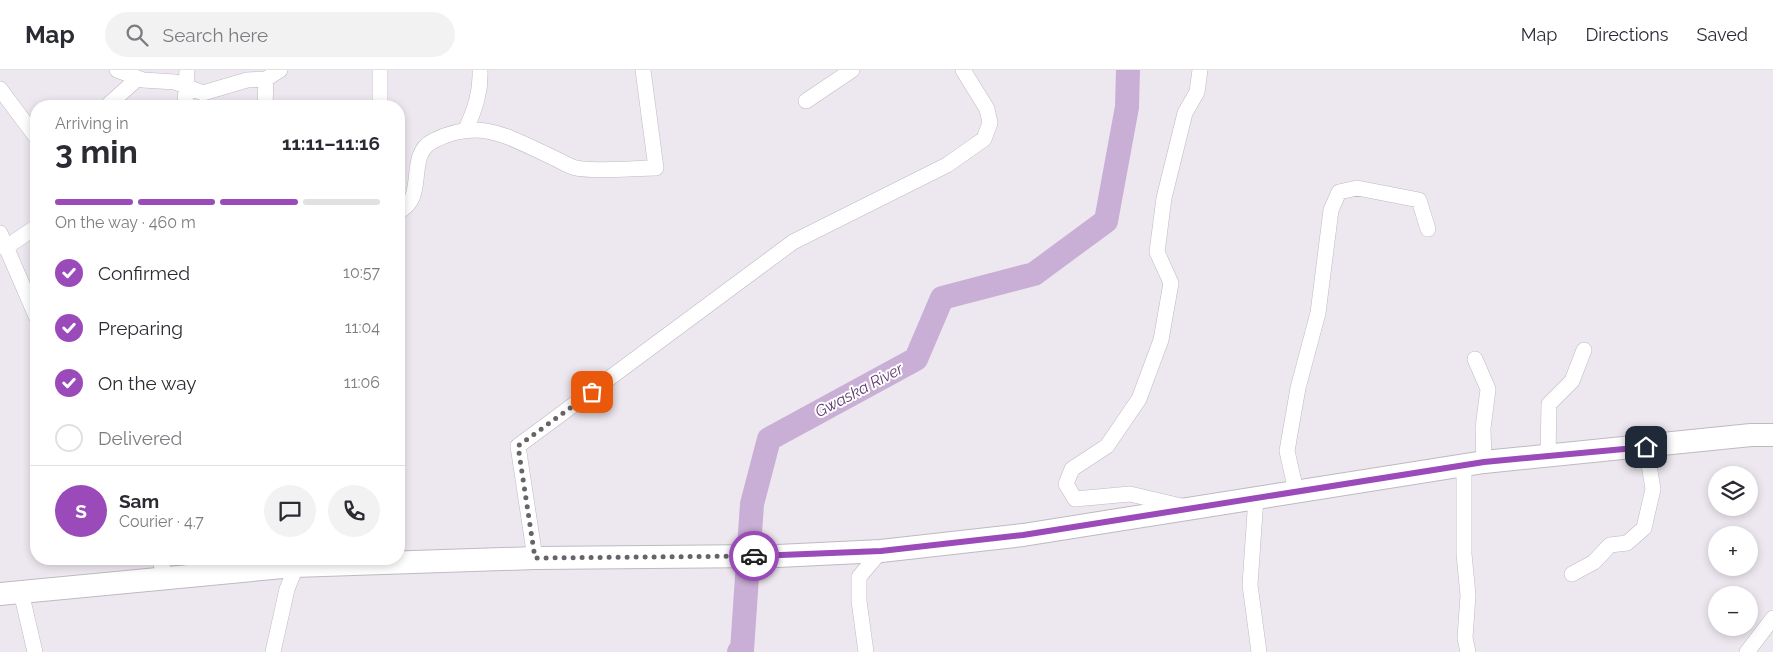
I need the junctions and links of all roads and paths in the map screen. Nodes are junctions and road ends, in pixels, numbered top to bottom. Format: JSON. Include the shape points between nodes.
{"nodes":[{"id":1,"x":117,"y":70,"type":"edge"},
{"id":2,"x":187,"y":70,"type":"edge"},
{"id":3,"x":280,"y":70,"type":"edge"},
{"id":4,"x":380,"y":70,"type":"edge"},
{"id":5,"x":480,"y":70,"type":"edge"},
{"id":6,"x":643,"y":70,"type":"edge"},
{"id":7,"x":852,"y":70,"type":"edge"},
{"id":8,"x":963,"y":70,"type":"edge"},
{"id":9,"x":1200,"y":70,"type":"edge"},
{"id":10,"x":137,"y":79,"type":"junction"},
{"id":11,"x":266,"y":79,"type":"junction"},
{"id":12,"x":187,"y":87,"type":"junction"},
{"id":13,"x":0,"y":89,"type":"edge"},
{"id":14,"x":114,"y":100,"type":"edge"},
{"id":15,"x":186,"y":100,"type":"edge"},
{"id":16,"x":265,"y":100,"type":"edge"},
{"id":17,"x":380,"y":100,"type":"edge"},
{"id":18,"x":806,"y":100,"type":"dead end"},
{"id":19,"x":30,"y":129,"type":"edge"},
{"id":20,"x":466,"y":129,"type":"junction"},
{"id":21,"x":405,"y":207,"type":"edge"},
{"id":22,"x":1428,"y":229,"type":"dead end"},
{"id":23,"x":30,"y":231,"type":"edge"},
{"id":24,"x":0,"y":233,"type":"edge"},
{"id":25,"x":5,"y":248,"type":"junction"},
{"id":26,"x":30,"y":303,"type":"edge"},
{"id":27,"x":1584,"y":350,"type":"dead end"},
{"id":28,"x":1475,"y":359,"type":"dead end"},
{"id":29,"x":1773,"y":435,"type":"edge"},
{"id":30,"x":1646,"y":447,"type":"junction"},
{"id":31,"x":1548,"y":457,"type":"junction"},
{"id":32,"x":1474,"y":464,"type":"junction"},
{"id":33,"x":1296,"y":491,"type":"junction"},
{"id":34,"x":1256,"y":497,"type":"junction"},
{"id":35,"x":1187,"y":508,"type":"junction"},
{"id":36,"x":881,"y":551,"type":"junction"},
{"id":37,"x":535,"y":558,"type":"junction"},
{"id":38,"x":405,"y":560,"type":"edge"},
{"id":39,"x":240,"y":565,"type":"edge"},
{"id":40,"x":296,"y":565,"type":"edge"},
{"id":41,"x":163,"y":569,"type":"edge"},
{"id":42,"x":1572,"y":574,"type":"dead end"},
{"id":43,"x":10,"y":593,"type":"edge"},
{"id":44,"x":1773,"y":618,"type":"edge"},
{"id":45,"x":35,"y":652,"type":"edge"},
{"id":46,"x":273,"y":652,"type":"edge"},
{"id":47,"x":866,"y":652,"type":"edge"},
{"id":48,"x":1259,"y":652,"type":"edge"},
{"id":49,"x":1468,"y":652,"type":"edge"},
{"id":50,"x":1747,"y":652,"type":"edge"}],
"edges":[{"from":1,"to":10,"type":"street"},
{"from":2,"to":12,"type":"street"},
{"from":3,"to":11,"type":"street"},
{"from":4,"to":17,"type":"street"},
{"from":5,"to":20,"type":"street","via":[[481,87]]},
{"from":6,"to":20,"type":"street","via":[[656,168],[577,168],[503,135]]},
{"from":7,"to":18,"type":"street"},
{"from":8,"to":37,"type":"street","via":[[987,109],[990,124],[984,139],[947,165],[793,242],[518,446]]},
{"from":9,"to":35,"type":"street","via":[[1197,92],[1185,113],[1164,198],[1157,252],[1171,283],[1161,340],[1139,399],[1106,446],[1072,469],[1066,484],[1075,499],[1130,494]]},
{"from":10,"to":12,"type":"street","via":[[175,82]]},
{"from":10,"to":14,"type":"street"},
{"from":11,"to":12,"type":"street","via":[[248,80],[203,92]]},
{"from":11,"to":16,"type":"street"},
{"from":12,"to":15,"type":"street"},
{"from":13,"to":19,"type":"street"},
{"from":20,"to":21,"type":"street","via":[[432,141],[424,148],[419,156],[413,197]]},
{"from":22,"to":33,"type":"street","via":[[1419,200],[1357,188],[1339,192],[1332,210],[1318,313],[1298,388],[1287,451]]},
{"from":23,"to":25,"type":"street"},
{"from":24,"to":25,"type":"street"},
{"from":25,"to":26,"type":"street"},
{"from":27,"to":31,"type":"street","via":[[1572,381],[1549,404]]},
{"from":28,"to":32,"type":"street","via":[[1488,389]]},
{"from":29,"to":30,"type":"main road"},
{"from":30,"to":31,"type":"main road"},
{"from":30,"to":42,"type":"street","via":[[1653,489],[1644,528],[1627,543],[1610,545],[1594,562]]},
{"from":31,"to":32,"type":"main road"},
{"from":32,"to":33,"type":"main road"},
{"from":32,"to":49,"type":"street","via":[[1464,554]]},
{"from":33,"to":34,"type":"main road"},
{"from":34,"to":35,"type":"main road"},
{"from":34,"to":48,"type":"street","via":[[1250,585]]},
{"from":35,"to":36,"type":"main road","via":[[1023,535]]},
{"from":36,"to":37,"type":"main road","via":[[778,556]]},
{"from":36,"to":47,"type":"street","via":[[859,577]]},
{"from":37,"to":38,"type":"main road"},
{"from":39,"to":41,"type":"main road"},
{"from":40,"to":46,"type":"street"},
{"from":41,"to":43,"type":"main road"},
{"from":43,"to":45,"type":"street"},
{"from":44,"to":50,"type":"street"}]}
